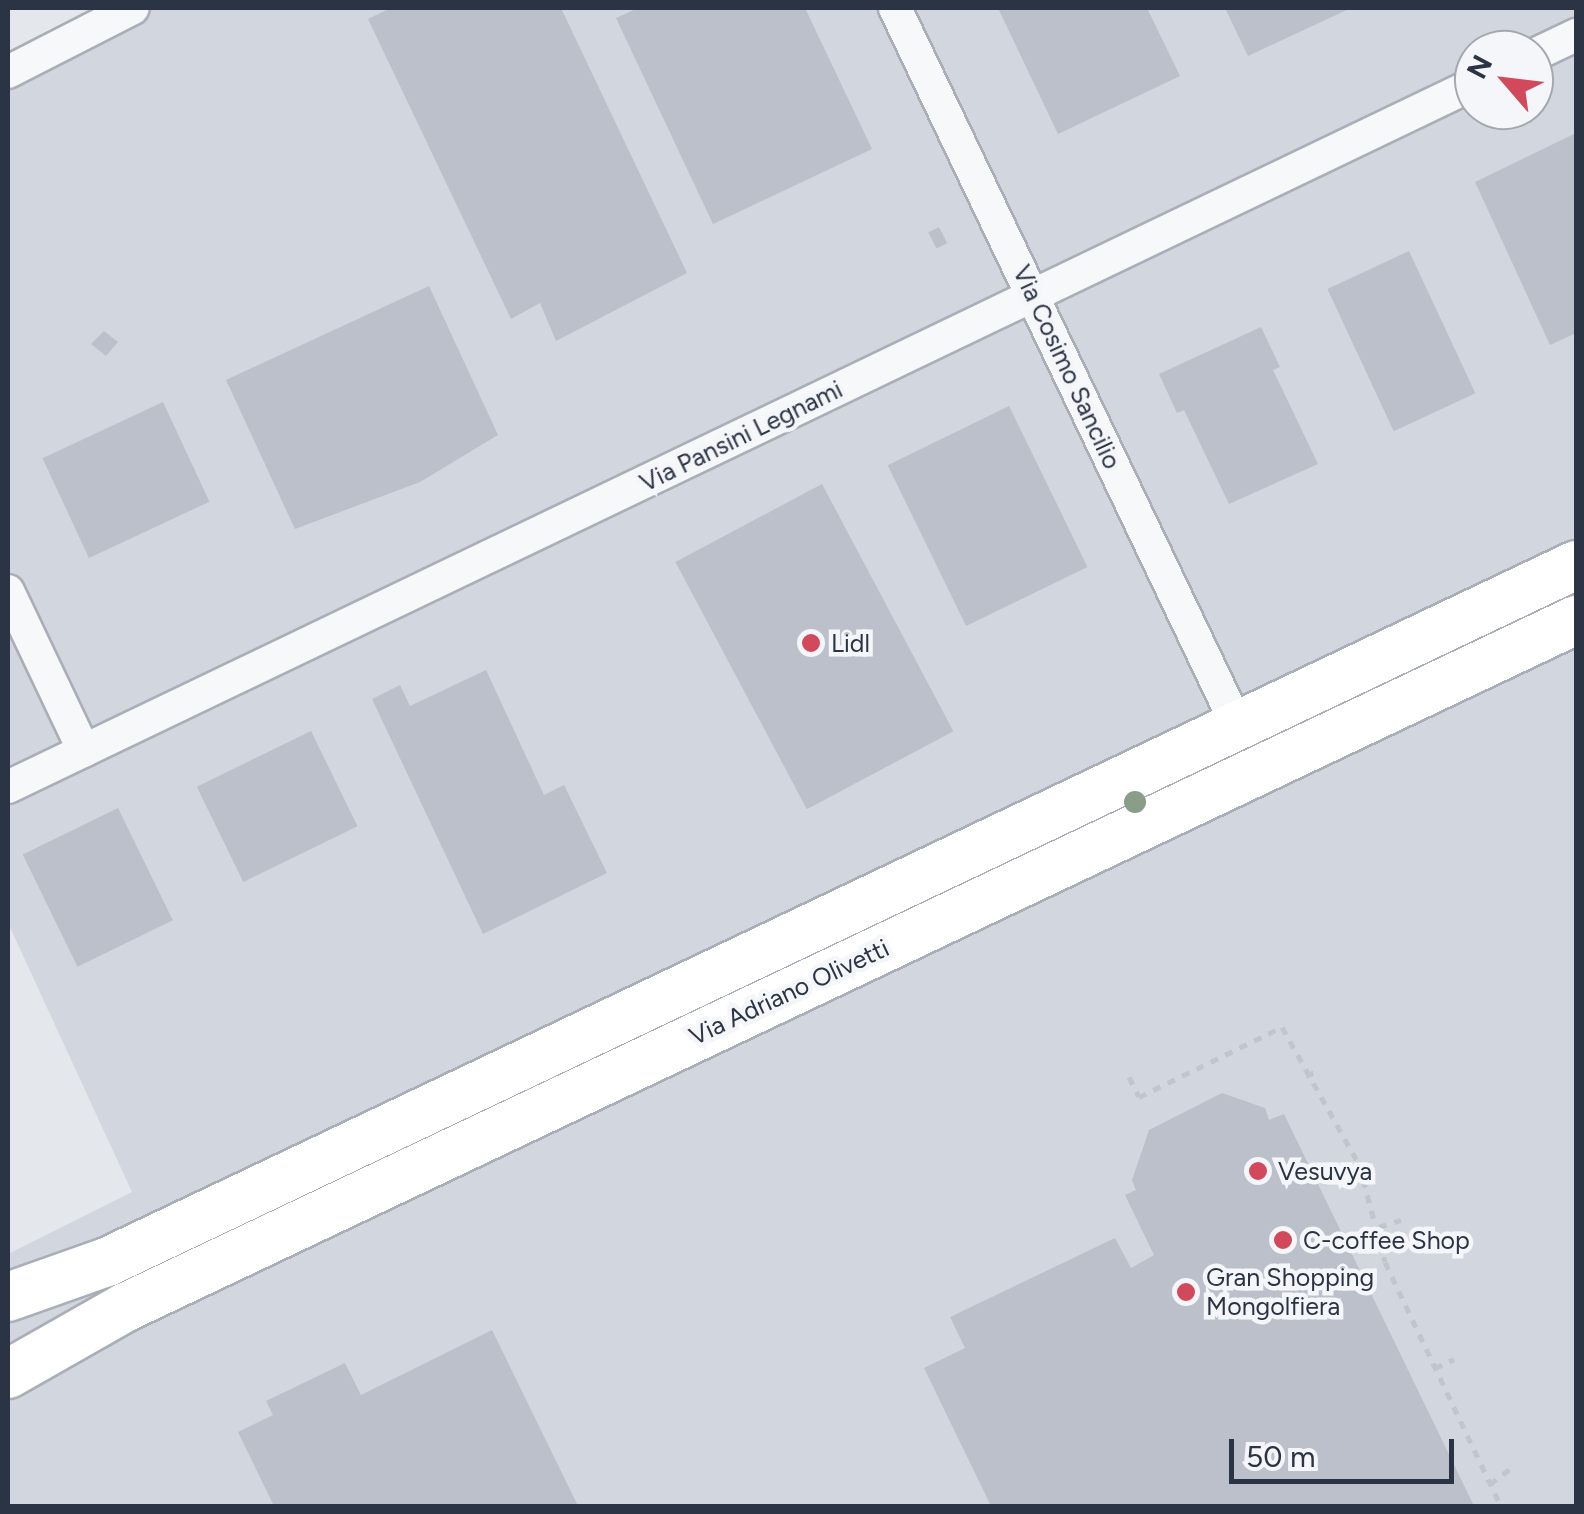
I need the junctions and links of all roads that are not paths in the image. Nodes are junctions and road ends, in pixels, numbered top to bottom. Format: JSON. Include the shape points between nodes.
{"nodes":[{"id":1,"x":133,"y":8,"type":"edge"},
{"id":2,"x":896,"y":8,"type":"edge"},
{"id":3,"x":8,"y":72,"type":"edge"},
{"id":4,"x":1454,"y":94,"type":"edge"},
{"id":5,"x":1034,"y":296,"type":"junction"},
{"id":6,"x":1576,"y":565,"type":"edge"},
{"id":7,"x":8,"y":591,"type":"edge"},
{"id":8,"x":1576,"y":620,"type":"edge"},
{"id":9,"x":1238,"y":727,"type":"junction"},
{"id":10,"x":84,"y":750,"type":"junction"},
{"id":11,"x":8,"y":787,"type":"edge"},
{"id":12,"x":8,"y":1297,"type":"edge"},
{"id":13,"x":8,"y":1374,"type":"edge"}],
"edges":[{"from":1,"to":3,"type":"street"},
{"from":2,"to":5,"type":"street","name":"Via Cosimo Sancilio"},
{"from":4,"to":5,"type":"street","name":"Via Pansini Legnami"},
{"from":5,"to":9,"type":"street","name":"Via Cosimo Sancilio"},
{"from":5,"to":10,"type":"street","name":"Via Pansini Legnami"},
{"from":6,"to":9,"type":"street","name":"Via Adriano Olivetti"},
{"from":7,"to":10,"type":"street"},
{"from":8,"to":13,"type":"street","name":"Via Adriano Olivetti","via":[[126,1307]]},
{"from":9,"to":12,"type":"street","name":"Via Adriano Olivetti","via":[[107,1262]]},
{"from":10,"to":11,"type":"street","name":"Via Pansini Legnami"}]}
